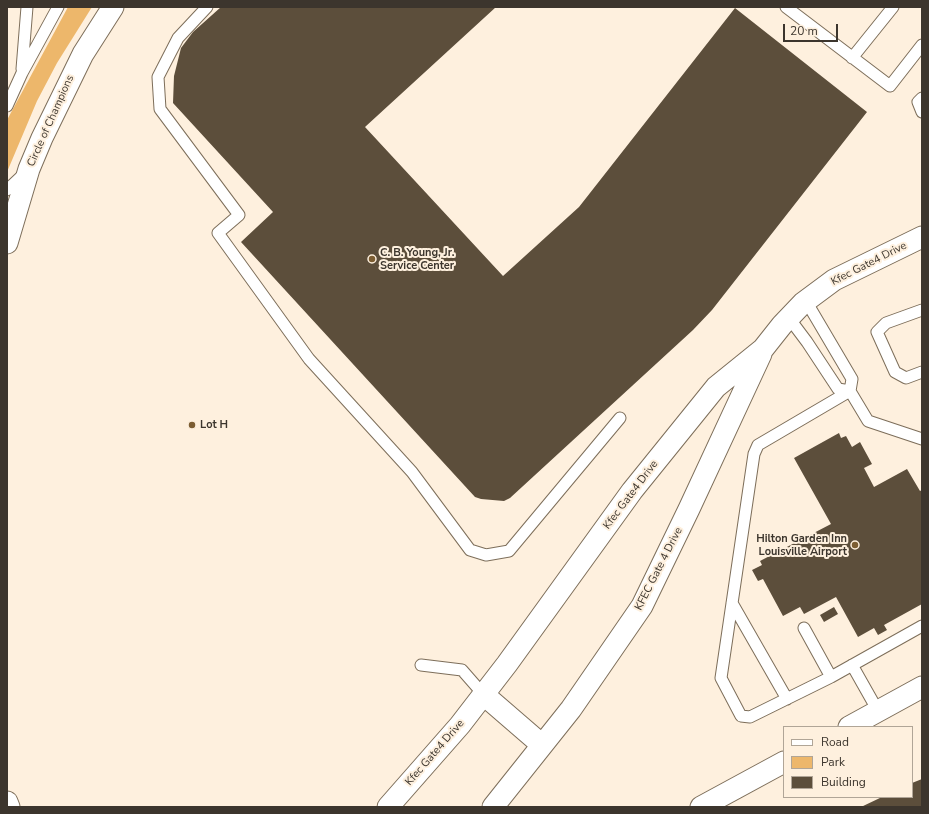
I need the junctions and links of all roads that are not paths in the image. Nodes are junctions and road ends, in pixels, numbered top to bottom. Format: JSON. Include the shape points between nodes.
{"nodes":[{"id":1,"x":27,"y":7,"type":"edge"},
{"id":2,"x":113,"y":7,"type":"edge"},
{"id":3,"x":207,"y":7,"type":"edge"},
{"id":4,"x":786,"y":7,"type":"edge"},
{"id":5,"x":893,"y":7,"type":"edge"},
{"id":6,"x":55,"y":9,"type":"edge"},
{"id":7,"x":922,"y":45,"type":"edge"},
{"id":8,"x":852,"y":58,"type":"junction"},
{"id":9,"x":22,"y":73,"type":"junction"},
{"id":10,"x":922,"y":98,"type":"edge"},
{"id":11,"x":7,"y":106,"type":"edge"},
{"id":12,"x":922,"y":112,"type":"edge"},
{"id":13,"x":29,"y":169,"type":"junction"},
{"id":14,"x":7,"y":190,"type":"edge"},
{"id":15,"x":922,"y":237,"type":"edge"},
{"id":16,"x":7,"y":243,"type":"edge"},
{"id":17,"x":806,"y":301,"type":"junction"},
{"id":18,"x":922,"y":310,"type":"edge"},
{"id":19,"x":789,"y":318,"type":"junction"},
{"id":20,"x":763,"y":349,"type":"junction"},
{"id":21,"x":922,"y":372,"type":"edge"},
{"id":22,"x":850,"y":391,"type":"junction"},
{"id":23,"x":620,"y":418,"type":"dead end"},
{"id":24,"x":922,"y":439,"type":"edge"},
{"id":25,"x":732,"y":603,"type":"junction"},
{"id":26,"x":922,"y":626,"type":"edge"},
{"id":27,"x":804,"y":628,"type":"dead end"},
{"id":28,"x":421,"y":665,"type":"dead end"},
{"id":29,"x":852,"y":665,"type":"junction"},
{"id":30,"x":831,"y":677,"type":"junction"},
{"id":31,"x":922,"y":687,"type":"edge"},
{"id":32,"x":483,"y":694,"type":"junction"},
{"id":33,"x":787,"y":699,"type":"junction"},
{"id":34,"x":878,"y":711,"type":"junction"},
{"id":35,"x":851,"y":726,"type":"edge"},
{"id":36,"x":542,"y":745,"type":"junction"},
{"id":37,"x":783,"y":763,"type":"edge"},
{"id":38,"x":7,"y":802,"type":"edge"},
{"id":39,"x":9,"y":807,"type":"edge"},
{"id":40,"x":388,"y":807,"type":"edge"},
{"id":41,"x":493,"y":807,"type":"edge"},
{"id":42,"x":701,"y":807,"type":"edge"}],
"edges":[{"from":1,"to":9,"type":"lane"},
{"from":2,"to":13,"type":"street","name":"Circle of Champions","via":[[61,95]]},
{"from":3,"to":23,"type":"lane","via":[[178,38],[158,77],[160,109],[239,215],[218,232],[309,360],[412,472],[470,550],[486,556],[509,551]]},
{"from":4,"to":8,"type":"lane"},
{"from":5,"to":8,"type":"lane"},
{"from":6,"to":9,"type":"lane"},
{"from":7,"to":8,"type":"lane","via":[[890,86]]},
{"from":9,"to":11,"type":"lane"},
{"from":10,"to":12,"type":"lane","via":[[918,102]]},
{"from":13,"to":14,"type":"lane"},
{"from":13,"to":16,"type":"street","name":"Circle of Champions"},
{"from":15,"to":17,"type":"street","name":"Kfec Gate4 Drive","via":[[834,280]]},
{"from":17,"to":19,"type":"street","name":"Kfec Gate4 Drive"},
{"from":17,"to":22,"type":"lane","via":[[852,379]]},
{"from":18,"to":21,"type":"lane","via":[[886,324],[877,332],[895,372],[906,378]]},
{"from":19,"to":20,"type":"street","name":"Kfec Gate4 Drive"},
{"from":19,"to":22,"type":"lane","via":[[838,389]]},
{"from":20,"to":32,"type":"street","name":"Kfec Gate4 Drive","via":[[716,387],[695,411],[632,491]]},
{"from":20,"to":36,"type":"street","name":"KFEC Gate 4 Drive","via":[[642,606],[571,709]]},
{"from":22,"to":24,"type":"lane","via":[[868,421]]},
{"from":22,"to":25,"type":"lane","via":[[758,445],[754,454]]},
{"from":25,"to":33,"type":"lane"},
{"from":25,"to":33,"type":"lane","via":[[721,678],[741,716],[750,717]]},
{"from":26,"to":29,"type":"lane"},
{"from":27,"to":30,"type":"lane"},
{"from":28,"to":32,"type":"lane","via":[[462,670]]},
{"from":29,"to":30,"type":"lane"},
{"from":29,"to":34,"type":"lane"},
{"from":30,"to":33,"type":"lane"},
{"from":31,"to":34,"type":"street"},
{"from":32,"to":36,"type":"street"},
{"from":32,"to":40,"type":"street","name":"Kfec Gate4 Drive","via":[[460,725]]},
{"from":34,"to":35,"type":"street"},
{"from":36,"to":41,"type":"street","name":"KFEC Gate 4 Drive"},
{"from":37,"to":42,"type":"street"},
{"from":38,"to":39,"type":"street"}]}
